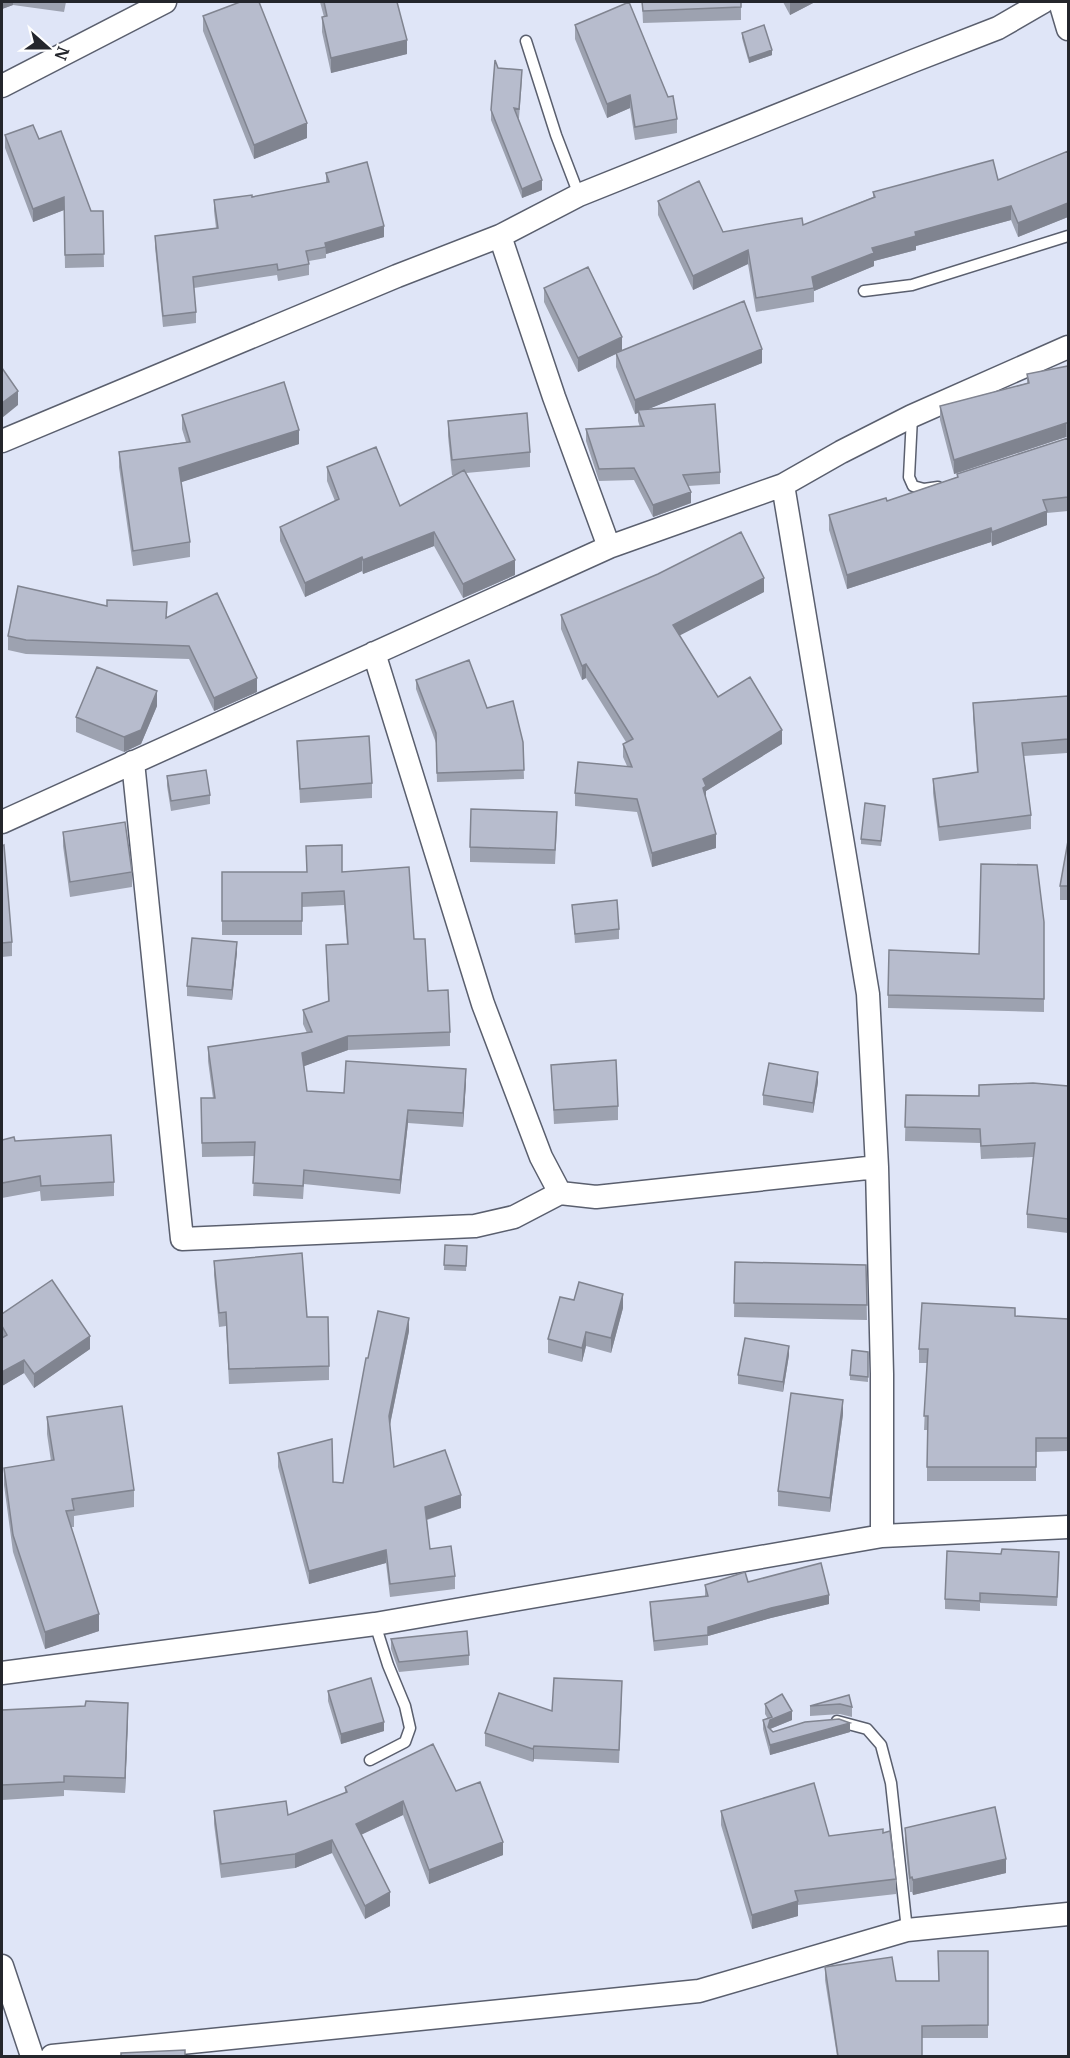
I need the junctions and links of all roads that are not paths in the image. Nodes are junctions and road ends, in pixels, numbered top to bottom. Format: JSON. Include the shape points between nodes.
{"nodes":[{"id":1,"x":165,"y":2,"type":"edge"},
{"id":2,"x":1043,"y":2,"type":"edge"},
{"id":3,"x":1060,"y":2,"type":"edge"},
{"id":4,"x":1068,"y":29,"type":"edge"},
{"id":5,"x":526,"y":41,"type":"dead end"},
{"id":6,"x":2,"y":86,"type":"edge"},
{"id":7,"x":579,"y":195,"type":"junction"},
{"id":8,"x":500,"y":236,"type":"junction"},
{"id":9,"x":1068,"y":236,"type":"edge"},
{"id":10,"x":864,"y":291,"type":"dead end"},
{"id":11,"x":1068,"y":347,"type":"edge"},
{"id":12,"x":912,"y":416,"type":"junction"},
{"id":13,"x":2,"y":441,"type":"edge"},
{"id":14,"x":948,"y":484,"type":"edge"},
{"id":15,"x":783,"y":485,"type":"junction"},
{"id":16,"x":609,"y":547,"type":"junction"},
{"id":17,"x":374,"y":653,"type":"junction"},
{"id":18,"x":134,"y":762,"type":"junction"},
{"id":19,"x":2,"y":822,"type":"edge"},
{"id":20,"x":877,"y":1167,"type":"junction"},
{"id":21,"x":560,"y":1193,"type":"junction"},
{"id":22,"x":1068,"y":1527,"type":"edge"},
{"id":23,"x":882,"y":1536,"type":"junction"},
{"id":24,"x":375,"y":1624,"type":"junction"},
{"id":25,"x":2,"y":1673,"type":"edge"},
{"id":26,"x":822,"y":1723,"type":"edge"},
{"id":27,"x":370,"y":1760,"type":"dead end"},
{"id":28,"x":1068,"y":1914,"type":"edge"},
{"id":29,"x":907,"y":1930,"type":"junction"},
{"id":30,"x":2,"y":1966,"type":"edge"},
{"id":31,"x":32,"y":2056,"type":"edge"},
{"id":32,"x":52,"y":2056,"type":"edge"}],
"edges":[{"from":1,"to":6,"type":"street"},
{"from":2,"to":7,"type":"street","via":[[998,28]]},
{"from":3,"to":4,"type":"street"},
{"from":5,"to":7,"type":"lane"},
{"from":7,"to":8,"type":"street"},
{"from":8,"to":13,"type":"street"},
{"from":8,"to":16,"type":"street"},
{"from":9,"to":10,"type":"lane","via":[[912,285]]},
{"from":11,"to":12,"type":"street"},
{"from":12,"to":14,"type":"lane","via":[[909,477],[913,486],[924,489]]},
{"from":12,"to":15,"type":"street"},
{"from":15,"to":16,"type":"street"},
{"from":15,"to":20,"type":"street","via":[[868,994]]},
{"from":16,"to":17,"type":"street"},
{"from":17,"to":18,"type":"street"},
{"from":17,"to":21,"type":"street","via":[[483,1004],[542,1157]]},
{"from":18,"to":19,"type":"street"},
{"from":18,"to":21,"type":"street","via":[[182,1239],[475,1226],[514,1217]]},
{"from":20,"to":21,"type":"street","via":[[596,1197]]},
{"from":20,"to":23,"type":"street"},
{"from":22,"to":23,"type":"street"},
{"from":23,"to":24,"type":"street"},
{"from":24,"to":25,"type":"street"},
{"from":24,"to":27,"type":"lane","via":[[410,1728],[405,1742]]},
{"from":26,"to":29,"type":"lane","via":[[840,1721],[867,1729],[881,1745],[891,1783]]},
{"from":28,"to":29,"type":"street"},
{"from":29,"to":32,"type":"street","via":[[699,1991]]},
{"from":30,"to":31,"type":"street"}]}
